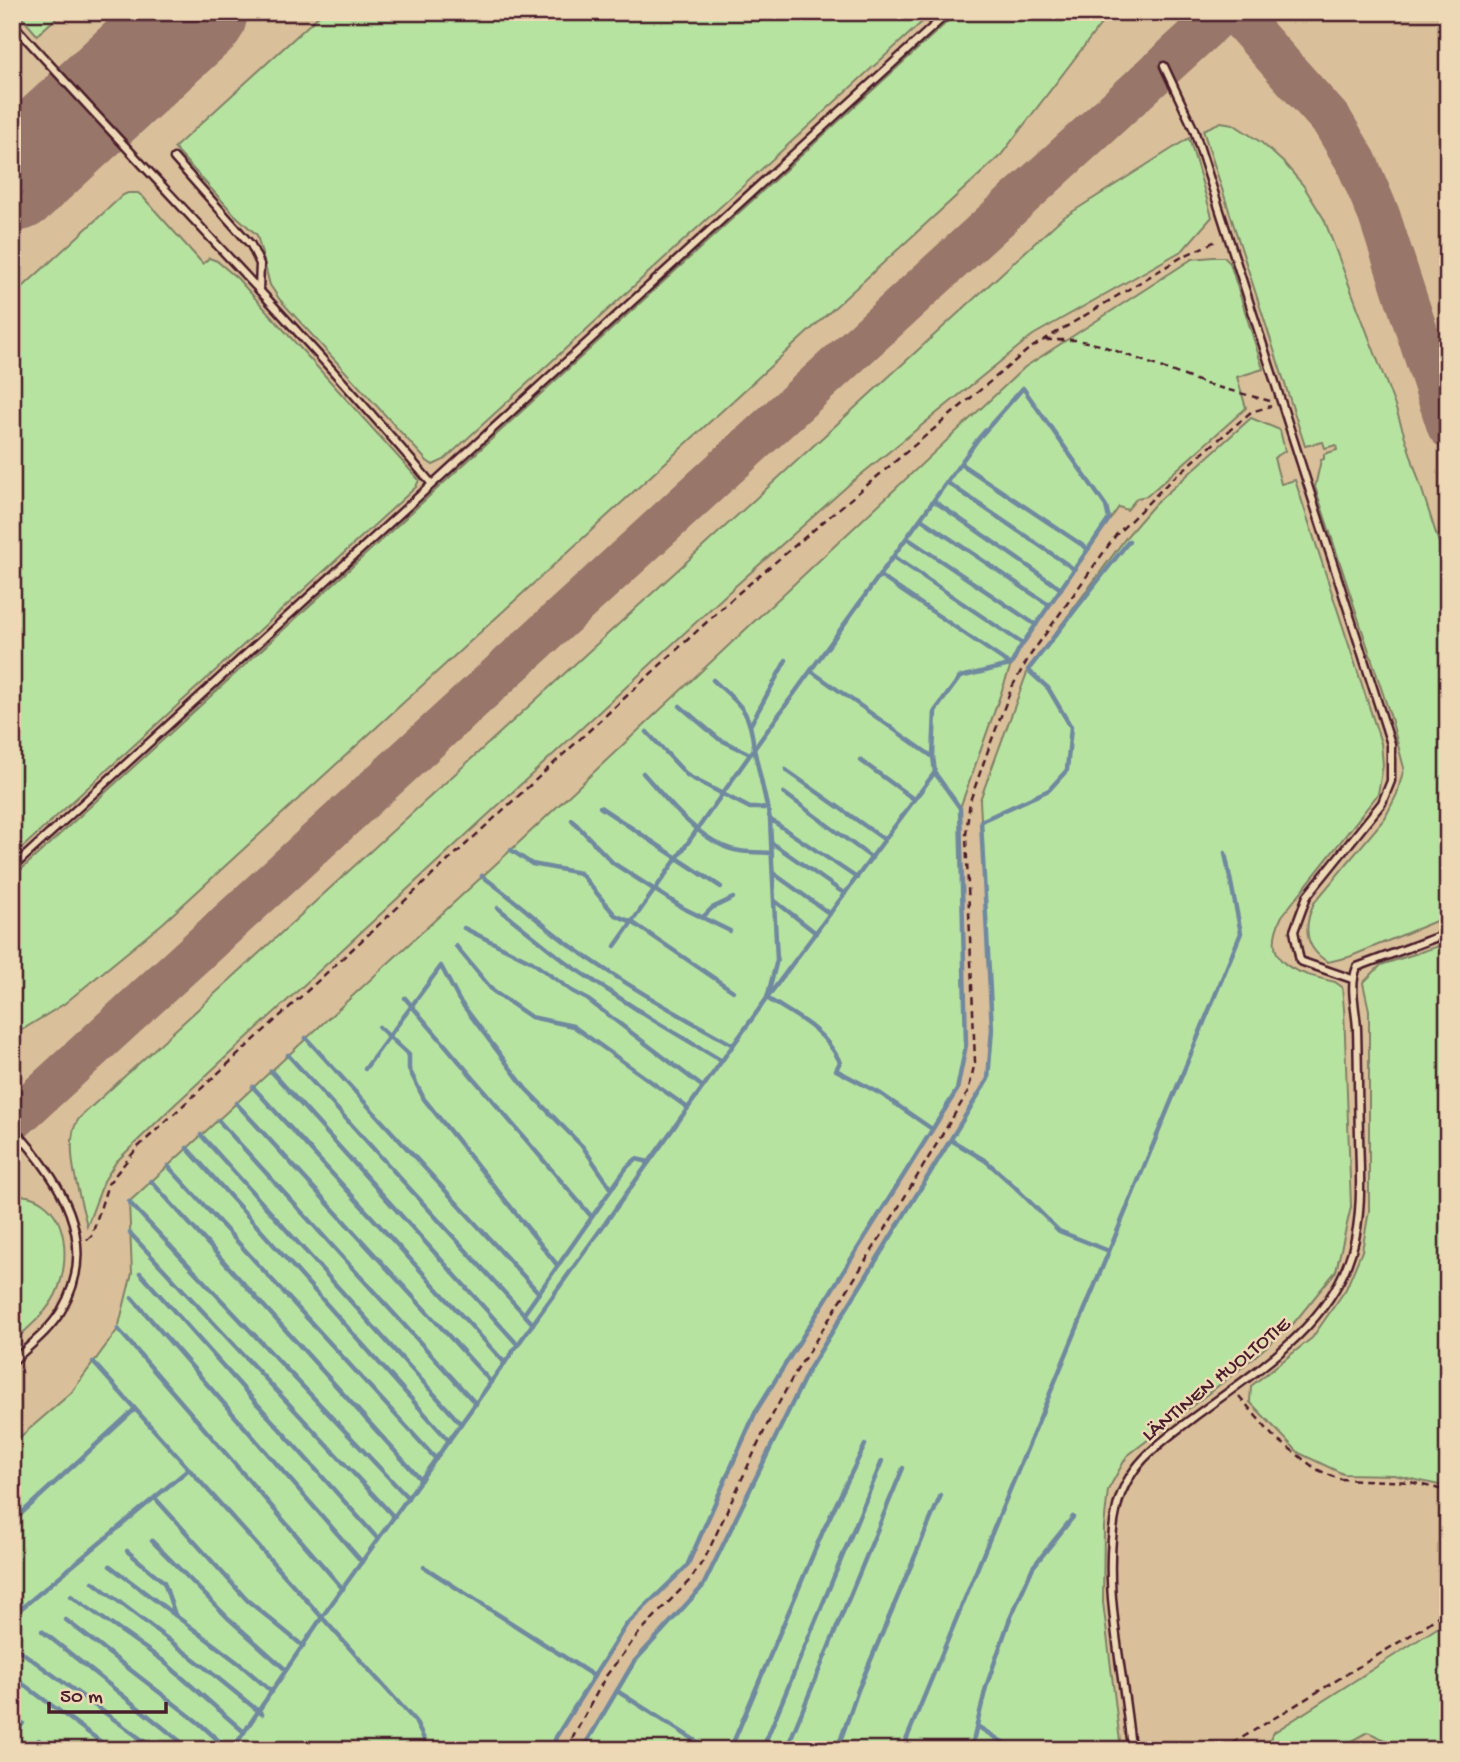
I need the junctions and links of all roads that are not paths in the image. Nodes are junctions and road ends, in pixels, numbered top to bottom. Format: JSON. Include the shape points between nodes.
{"nodes":[{"id":1,"x":949,"y":12,"type":"edge"},
{"id":2,"x":12,"y":23,"type":"edge"},
{"id":3,"x":1164,"y":66,"type":"dead end"},
{"id":4,"x":174,"y":158,"type":"dead end"},
{"id":5,"x":259,"y":290,"type":"junction"},
{"id":6,"x":431,"y":483,"type":"junction"},
{"id":7,"x":12,"y":868,"type":"edge"},
{"id":8,"x":1448,"y":933,"type":"edge"},
{"id":9,"x":1352,"y":979,"type":"junction"},
{"id":10,"x":12,"y":1127,"type":"edge"},
{"id":11,"x":12,"y":1362,"type":"edge"},
{"id":12,"x":1131,"y":1750,"type":"edge"}],
"edges":[{"from":1,"to":6,"type":"lane"},
{"from":2,"to":5,"type":"lane"},
{"from":3,"to":9,"type":"lane","via":[[1194,130],[1391,744],[1391,780],[1382,803],[1307,896],[1294,931],[1300,961]]},
{"from":4,"to":5,"type":"lane","via":[[251,245],[260,264]]},
{"from":5,"to":6,"type":"lane"},
{"from":6,"to":7,"type":"lane"},
{"from":8,"to":9,"type":"lane","via":[[1357,967]]},
{"from":9,"to":12,"type":"lane","name":"LÄNTINEN HUOLTOTIE","via":[[1360,1172],[1357,1231],[1341,1278],[1306,1328],[1280,1352],[1154,1448],[1133,1470],[1120,1498],[1112,1588]]},
{"from":10,"to":11,"type":"lane","via":[[58,1185],[73,1218],[77,1252],[76,1272],[61,1311]]}]}
